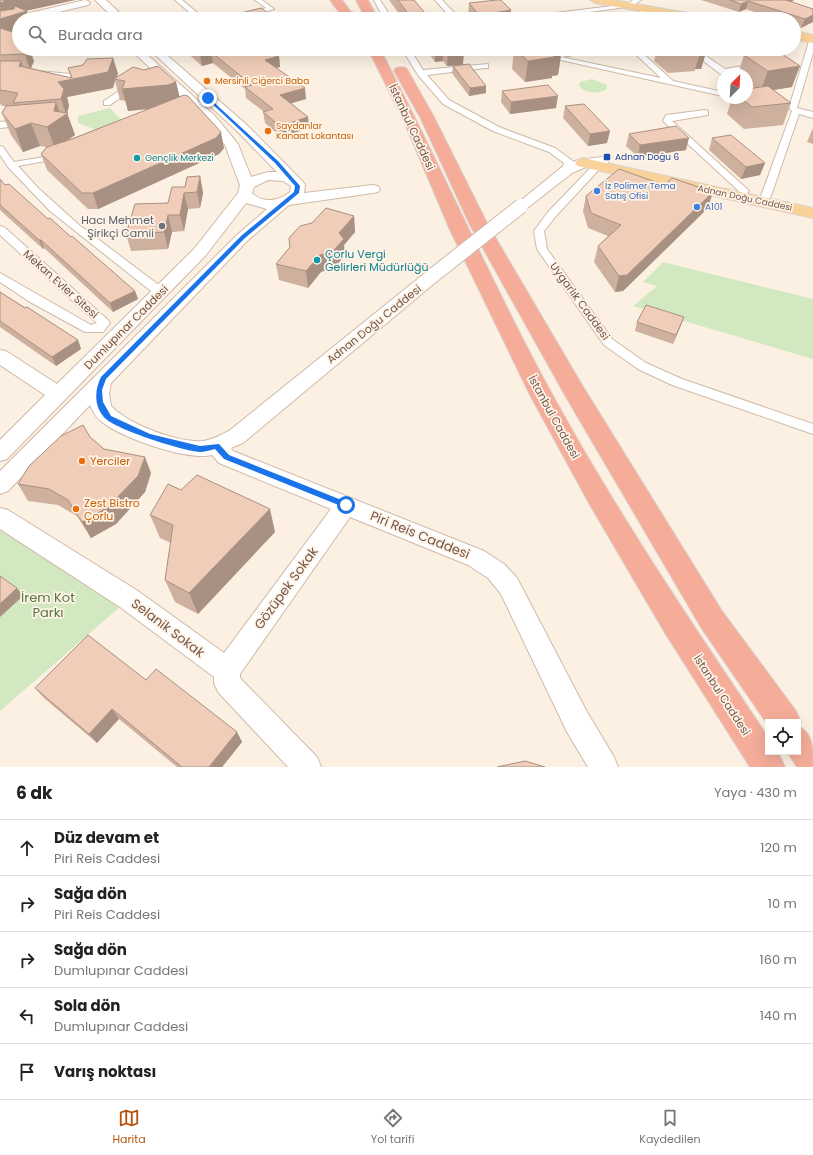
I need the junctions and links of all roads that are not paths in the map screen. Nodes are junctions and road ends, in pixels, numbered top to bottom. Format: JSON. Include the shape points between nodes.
{"nodes":[{"id":1,"x":100,"y":0,"type":"edge"},
{"id":2,"x":178,"y":0,"type":"edge"},
{"id":3,"x":258,"y":0,"type":"edge"},
{"id":4,"x":336,"y":0,"type":"edge"},
{"id":5,"x":346,"y":0,"type":"edge"},
{"id":6,"x":362,"y":0,"type":"edge"},
{"id":7,"x":371,"y":0,"type":"edge"},
{"id":8,"x":377,"y":0,"type":"edge"},
{"id":9,"x":438,"y":0,"type":"edge"},
{"id":10,"x":595,"y":0,"type":"edge"},
{"id":11,"x":86,"y":4,"type":"edge"},
{"id":12,"x":632,"y":5,"type":"edge"},
{"id":13,"x":649,"y":6,"type":"junction"},
{"id":14,"x":50,"y":12,"type":"edge"},
{"id":15,"x":113,"y":12,"type":"edge"},
{"id":16,"x":193,"y":12,"type":"edge"},
{"id":17,"x":260,"y":12,"type":"edge"},
{"id":18,"x":345,"y":12,"type":"edge"},
{"id":19,"x":353,"y":12,"type":"edge"},
{"id":20,"x":368,"y":12,"type":"edge"},
{"id":21,"x":373,"y":12,"type":"edge"},
{"id":22,"x":384,"y":12,"type":"edge"},
{"id":23,"x":449,"y":12,"type":"edge"},
{"id":24,"x":574,"y":12,"type":"edge"},
{"id":25,"x":637,"y":12,"type":"edge"},
{"id":26,"x":674,"y":12,"type":"edge"},
{"id":27,"x":12,"y":20,"type":"edge"},
{"id":28,"x":0,"y":23,"type":"edge"},
{"id":29,"x":801,"y":37,"type":"edge"},
{"id":30,"x":813,"y":40,"type":"edge"},
{"id":31,"x":140,"y":56,"type":"edge"},
{"id":32,"x":162,"y":56,"type":"edge"},
{"id":33,"x":378,"y":56,"type":"edge"},
{"id":34,"x":393,"y":56,"type":"edge"},
{"id":35,"x":410,"y":56,"type":"edge"},
{"id":36,"x":548,"y":56,"type":"edge"},
{"id":37,"x":642,"y":56,"type":"edge"},
{"id":38,"x":701,"y":56,"type":"edge"},
{"id":39,"x":754,"y":56,"type":"edge"},
{"id":40,"x":485,"y":66,"type":"dead end"},
{"id":41,"x":717,"y":68,"type":"edge"},
{"id":42,"x":748,"y":68,"type":"edge"},
{"id":43,"x":34,"y":73,"type":"edge"},
{"id":44,"x":421,"y":73,"type":"junction"},
{"id":45,"x":152,"y":75,"type":"junction"},
{"id":46,"x":72,"y":76,"type":"edge"},
{"id":47,"x":671,"y":83,"type":"junction"},
{"id":48,"x":717,"y":93,"type":"edge"},
{"id":49,"x":107,"y":103,"type":"dead end"},
{"id":50,"x":193,"y":103,"type":"junction"},
{"id":51,"x":180,"y":106,"type":"edge"},
{"id":52,"x":791,"y":109,"type":"junction"},
{"id":53,"x":704,"y":113,"type":"dead end"},
{"id":54,"x":813,"y":115,"type":"edge"},
{"id":55,"x":32,"y":122,"type":"edge"},
{"id":56,"x":0,"y":125,"type":"edge"},
{"id":57,"x":0,"y":149,"type":"edge"},
{"id":58,"x":67,"y":153,"type":"edge"},
{"id":59,"x":594,"y":163,"type":"junction"},
{"id":60,"x":11,"y":165,"type":"junction"},
{"id":61,"x":567,"y":170,"type":"junction"},
{"id":62,"x":294,"y":181,"type":"junction"},
{"id":63,"x":246,"y":190,"type":"junction"},
{"id":64,"x":744,"y":191,"type":"junction"},
{"id":65,"x":766,"y":196,"type":"junction"},
{"id":66,"x":287,"y":201,"type":"junction"},
{"id":67,"x":813,"y":206,"type":"edge"},
{"id":68,"x":813,"y":212,"type":"edge"},
{"id":69,"x":0,"y":229,"type":"edge"},
{"id":70,"x":0,"y":278,"type":"edge"},
{"id":71,"x":160,"y":292,"type":"junction"},
{"id":72,"x":0,"y":356,"type":"edge"},
{"id":73,"x":103,"y":378,"type":"junction"},
{"id":74,"x":59,"y":395,"type":"junction"},
{"id":75,"x":109,"y":418,"type":"junction"},
{"id":76,"x":66,"y":419,"type":"junction"},
{"id":77,"x":813,"y":430,"type":"edge"},
{"id":78,"x":216,"y":446,"type":"junction"},
{"id":79,"x":0,"y":453,"type":"edge"},
{"id":80,"x":0,"y":485,"type":"edge"},
{"id":81,"x":346,"y":505,"type":"junction"},
{"id":82,"x":0,"y":517,"type":"edge"},
{"id":83,"x":227,"y":671,"type":"junction"},
{"id":84,"x":783,"y":719,"type":"edge"},
{"id":85,"x":801,"y":745,"type":"edge"},
{"id":86,"x":813,"y":762,"type":"edge"},
{"id":87,"x":307,"y":767,"type":"edge"},
{"id":88,"x":604,"y":767,"type":"edge"},
{"id":89,"x":769,"y":767,"type":"edge"}],
"edges":[{"from":1,"to":15,"type":"main road"},
{"from":2,"to":16,"type":"street"},
{"from":3,"to":17,"type":"street","via":[[271,9]]},
{"from":4,"to":18,"type":"highway"},
{"from":5,"to":19,"type":"highway"},
{"from":6,"to":20,"type":"highway"},
{"from":7,"to":21,"type":"highway"},
{"from":8,"to":22,"type":"street"},
{"from":9,"to":23,"type":"street"},
{"from":10,"to":12,"type":"main road"},
{"from":11,"to":14,"type":"main road"},
{"from":12,"to":13,"type":"main road"},
{"from":12,"to":24,"type":"street"},
{"from":13,"to":25,"type":"street"},
{"from":13,"to":26,"type":"main road"},
{"from":27,"to":28,"type":"main road"},
{"from":29,"to":30,"type":"main road"},
{"from":30,"to":52,"type":"street"},
{"from":31,"to":45,"type":"main road"},
{"from":32,"to":62,"type":"main road","via":[[243,129]]},
{"from":33,"to":89,"type":"highway","name":"İstanbul Caddesi","via":[[410,119],[459,230],[541,395],[599,498],[667,610]]},
{"from":34,"to":84,"type":"highway","name":"İstanbul Caddesi","via":[[427,117],[479,225],[574,392],[712,620]]},
{"from":35,"to":44,"type":"street"},
{"from":36,"to":47,"type":"street"},
{"from":37,"to":47,"type":"street"},
{"from":38,"to":41,"type":"street"},
{"from":39,"to":42,"type":"street","via":[[767,64]]},
{"from":40,"to":44,"type":"street"},
{"from":43,"to":46,"type":"street"},
{"from":44,"to":61,"type":"street","via":[[446,102],[496,129],[552,150],[569,162]]},
{"from":45,"to":49,"type":"street"},
{"from":45,"to":50,"type":"main road"},
{"from":47,"to":48,"type":"street"},
{"from":50,"to":51,"type":"street"},
{"from":50,"to":63,"type":"main road","via":[[231,144]]},
{"from":52,"to":54,"type":"street"},
{"from":52,"to":65,"type":"street"},
{"from":53,"to":64,"type":"street","via":[[669,117],[667,121]]},
{"from":55,"to":56,"type":"street"},
{"from":57,"to":60,"type":"street"},
{"from":58,"to":60,"type":"street"},
{"from":59,"to":61,"type":"main road","name":"Adnan Doğu Caddesi"},
{"from":59,"to":64,"type":"main road","name":"Adnan Doğu Caddesi"},
{"from":59,"to":68,"type":"main road","name":"Adnan Doğu Caddesi"},
{"from":59,"to":77,"type":"street","name":"Uygarlık Caddesi","via":[[539,231],[542,249],[608,342],[642,366],[677,382]]},
{"from":60,"to":71,"type":"street","via":[[41,198]]},
{"from":61,"to":78,"type":"main road","name":"Adnan Doğu Caddesi","bridge":true,"via":[[236,436]]},
{"from":62,"to":63,"type":"main road","via":[[285,177],[268,176],[260,178]]},
{"from":62,"to":66,"type":"main road","via":[[298,186],[297,193]]},
{"from":62,"to":66,"type":"main road","via":[[373,189]]},
{"from":63,"to":66,"type":"main road","via":[[253,202],[260,204]]},
{"from":63,"to":71,"type":"main road","name":"Dumlupınar Caddesi","via":[[200,252]]},
{"from":64,"to":65,"type":"main road","name":"Adnan Doğu Caddesi"},
{"from":65,"to":67,"type":"main road","name":"Adnan Doğu Caddesi"},
{"from":66,"to":73,"type":"main road","name":"Dumlupınar Caddesi","via":[[243,237]]},
{"from":69,"to":70,"type":"street","name":"Mekan Evler Sitesi","via":[[104,323],[99,329],[89,329]]},
{"from":71,"to":74,"type":"main road","name":"Dumlupınar Caddesi"},
{"from":72,"to":74,"type":"main road"},
{"from":73,"to":75,"type":"main road","via":[[98,397]]},
{"from":73,"to":76,"type":"main road","name":"Dumlupınar Caddesi"},
{"from":74,"to":79,"type":"main road","name":"Dumlupınar Caddesi"},
{"from":75,"to":76,"type":"main road","via":[[84,414]]},
{"from":75,"to":78,"type":"main road","via":[[173,444],[200,449]]},
{"from":76,"to":80,"type":"main road","name":"Dumlupınar Caddesi"},
{"from":78,"to":81,"type":"main road","name":"Piri Reis Caddesi","via":[[226,457]]},
{"from":81,"to":83,"type":"main road","name":"Gözüpek Sokak"},
{"from":81,"to":88,"type":"main road","name":"Piri Reis Caddesi","via":[[476,558],[496,571],[508,586],[577,722]]},
{"from":82,"to":83,"type":"main road","name":"Selanik Sokak","via":[[129,598]]},
{"from":83,"to":87,"type":"main road","via":[[227,684]]},
{"from":85,"to":86,"type":"highway"}]}
